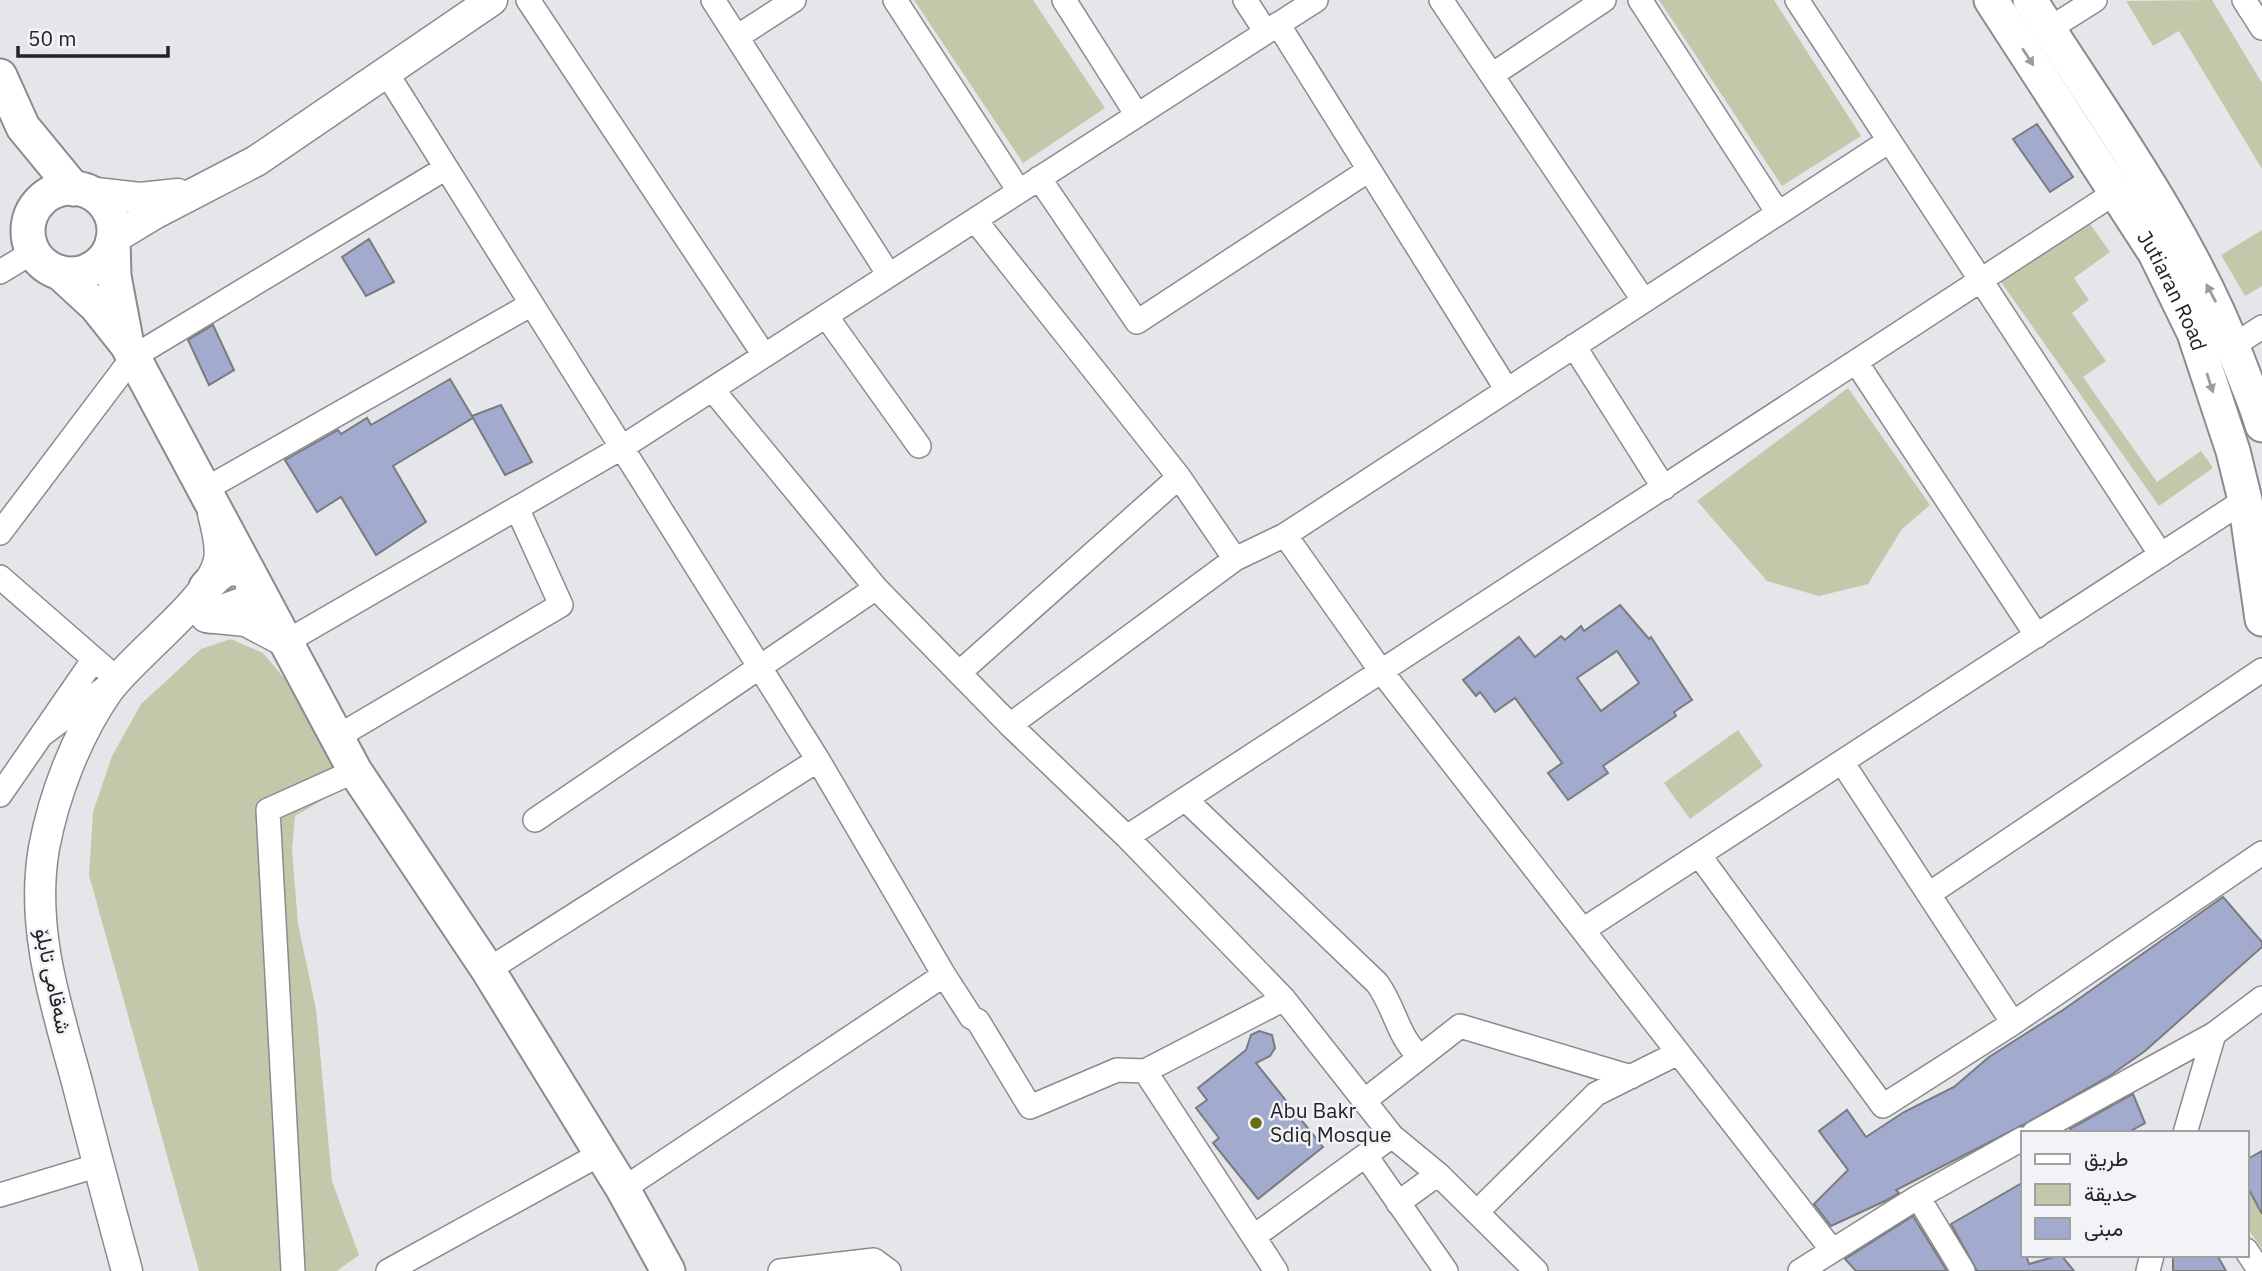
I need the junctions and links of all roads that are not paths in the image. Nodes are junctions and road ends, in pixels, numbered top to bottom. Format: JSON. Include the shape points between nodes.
{"nodes":[{"id":1,"x":492,"y":0,"type":"edge"},
{"id":2,"x":528,"y":0,"type":"edge"},
{"id":3,"x":713,"y":0,"type":"edge"},
{"id":4,"x":794,"y":0,"type":"edge"},
{"id":5,"x":895,"y":0,"type":"edge"},
{"id":6,"x":1064,"y":0,"type":"edge"},
{"id":7,"x":1245,"y":0,"type":"edge"},
{"id":8,"x":1316,"y":0,"type":"edge"},
{"id":9,"x":1441,"y":0,"type":"edge"},
{"id":10,"x":1604,"y":0,"type":"edge"},
{"id":11,"x":1640,"y":0,"type":"edge"},
{"id":12,"x":1797,"y":0,"type":"edge"},
{"id":13,"x":1991,"y":0,"type":"edge"},
{"id":14,"x":2030,"y":0,"type":"edge"},
{"id":15,"x":2095,"y":0,"type":"edge"},
{"id":16,"x":2244,"y":0,"type":"edge"},
{"id":17,"x":1272,"y":28,"type":"junction"},
{"id":18,"x":2262,"y":28,"type":"edge"},
{"id":19,"x":2049,"y":29,"type":"junction"},
{"id":20,"x":737,"y":37,"type":"junction"},
{"id":21,"x":386,"y":72,"type":"junction"},
{"id":22,"x":1492,"y":75,"type":"junction"},
{"id":23,"x":0,"y":76,"type":"edge"},
{"id":24,"x":1137,"y":115,"type":"junction"},
{"id":25,"x":23,"y":127,"type":"junction"},
{"id":26,"x":1889,"y":141,"type":"junction"},
{"id":27,"x":446,"y":168,"type":"junction"},
{"id":28,"x":1369,"y":170,"type":"junction"},
{"id":29,"x":1039,"y":178,"type":"junction"},
{"id":30,"x":80,"y":190,"type":"junction"},
{"id":31,"x":203,"y":190,"type":"junction"},
{"id":32,"x":1019,"y":191,"type":"junction"},
{"id":33,"x":2116,"y":192,"type":"junction"},
{"id":34,"x":1779,"y":213,"type":"junction"},
{"id":35,"x":30,"y":219,"type":"junction"},
{"id":36,"x":975,"y":220,"type":"junction"},
{"id":37,"x":113,"y":239,"type":"junction"},
{"id":38,"x":2167,"y":244,"type":"junction"},
{"id":39,"x":33,"y":252,"type":"junction"},
{"id":40,"x":0,"y":272,"type":"edge"},
{"id":41,"x":60,"y":272,"type":"junction"},
{"id":42,"x":889,"y":275,"type":"junction"},
{"id":43,"x":1981,"y":281,"type":"junction"},
{"id":44,"x":1644,"y":301,"type":"junction"},
{"id":45,"x":530,"y":304,"type":"junction"},
{"id":46,"x":826,"y":316,"type":"junction"},
{"id":47,"x":2262,"y":327,"type":"edge"},
{"id":48,"x":1574,"y":346,"type":"junction"},
{"id":49,"x":2232,"y":346,"type":"junction"},
{"id":50,"x":130,"y":351,"type":"junction"},
{"id":51,"x":764,"y":355,"type":"junction"},
{"id":52,"x":1856,"y":362,"type":"junction"},
{"id":53,"x":712,"y":389,"type":"junction"},
{"id":54,"x":1507,"y":390,"type":"junction"},
{"id":55,"x":2262,"y":425,"type":"edge"},
{"id":56,"x":919,"y":446,"type":"dead end"},
{"id":57,"x":621,"y":448,"type":"junction"},
{"id":58,"x":1179,"y":477,"type":"junction"},
{"id":59,"x":1664,"y":488,"type":"junction"},
{"id":60,"x":207,"y":495,"type":"junction"},
{"id":61,"x":2245,"y":500,"type":"junction"},
{"id":62,"x":517,"y":508,"type":"junction"},
{"id":63,"x":0,"y":533,"type":"edge"},
{"id":64,"x":1285,"y":535,"type":"junction"},
{"id":65,"x":2161,"y":555,"type":"junction"},
{"id":66,"x":1235,"y":559,"type":"junction"},
{"id":67,"x":0,"y":577,"type":"edge"},
{"id":68,"x":251,"y":577,"type":"junction"},
{"id":69,"x":876,"y":588,"type":"junction"},
{"id":70,"x":208,"y":602,"type":"junction"},
{"id":71,"x":2262,"y":619,"type":"edge"},
{"id":72,"x":2037,"y":636,"type":"junction"},
{"id":73,"x":286,"y":642,"type":"junction"},
{"id":74,"x":94,"y":659,"type":"junction"},
{"id":75,"x":760,"y":669,"type":"junction"},
{"id":76,"x":2262,"y":670,"type":"edge"},
{"id":77,"x":1381,"y":671,"type":"junction"},
{"id":78,"x":959,"y":673,"type":"junction"},
{"id":79,"x":117,"y":679,"type":"junction"},
{"id":80,"x":1010,"y":725,"type":"junction"},
{"id":81,"x":43,"y":734,"type":"junction"},
{"id":82,"x":337,"y":737,"type":"junction"},
{"id":83,"x":818,"y":760,"type":"junction"},
{"id":84,"x":1842,"y":762,"type":"junction"},
{"id":85,"x":355,"y":771,"type":"junction"},
{"id":86,"x":0,"y":795,"type":"edge"},
{"id":87,"x":1185,"y":799,"type":"junction"},
{"id":88,"x":535,"y":820,"type":"dead end"},
{"id":89,"x":1127,"y":837,"type":"junction"},
{"id":90,"x":2262,"y":853,"type":"edge"},
{"id":91,"x":1699,"y":855,"type":"junction"},
{"id":92,"x":1929,"y":894,"type":"junction"},
{"id":93,"x":1583,"y":930,"type":"junction"},
{"id":94,"x":488,"y":971,"type":"junction"},
{"id":95,"x":944,"y":975,"type":"junction"},
{"id":96,"x":2262,"y":998,"type":"edge"},
{"id":97,"x":1284,"y":999,"type":"junction"},
{"id":98,"x":2013,"y":1023,"type":"junction"},
{"id":99,"x":2214,"y":1034,"type":"junction"},
{"id":100,"x":1678,"y":1053,"type":"junction"},
{"id":101,"x":1420,"y":1057,"type":"junction"},
{"id":102,"x":1145,"y":1071,"type":"junction"},
{"id":103,"x":1631,"y":1077,"type":"junction"},
{"id":104,"x":1364,"y":1101,"type":"junction"},
{"id":105,"x":2038,"y":1131,"type":"edge"},
{"id":106,"x":2186,"y":1131,"type":"edge"},
{"id":107,"x":1392,"y":1136,"type":"junction"},
{"id":108,"x":2021,"y":1140,"type":"edge"},
{"id":109,"x":602,"y":1153,"type":"junction"},
{"id":110,"x":1366,"y":1156,"type":"junction"},
{"id":111,"x":99,"y":1165,"type":"junction"},
{"id":112,"x":1437,"y":1174,"type":"junction"},
{"id":113,"x":623,"y":1189,"type":"junction"},
{"id":114,"x":0,"y":1195,"type":"edge"},
{"id":115,"x":1918,"y":1197,"type":"junction"},
{"id":116,"x":1398,"y":1203,"type":"junction"},
{"id":117,"x":1477,"y":1212,"type":"junction"},
{"id":118,"x":1256,"y":1236,"type":"junction"},
{"id":119,"x":1832,"y":1250,"type":"junction"},
{"id":120,"x":2248,"y":1253,"type":"edge"},
{"id":121,"x":127,"y":1271,"type":"edge"},
{"id":122,"x":293,"y":1271,"type":"edge"},
{"id":123,"x":388,"y":1271,"type":"edge"},
{"id":124,"x":668,"y":1271,"type":"edge"},
{"id":125,"x":780,"y":1271,"type":"edge"},
{"id":126,"x":889,"y":1271,"type":"edge"},
{"id":127,"x":1276,"y":1271,"type":"edge"},
{"id":128,"x":1446,"y":1271,"type":"edge"},
{"id":129,"x":1536,"y":1271,"type":"edge"},
{"id":130,"x":1800,"y":1271,"type":"edge"},
{"id":131,"x":1963,"y":1271,"type":"edge"},
{"id":132,"x":2259,"y":1271,"type":"edge"}],
"edges":[{"from":1,"to":21,"type":"street"},
{"from":2,"to":51,"type":"street"},
{"from":3,"to":20,"type":"street"},
{"from":4,"to":20,"type":"street"},
{"from":5,"to":32,"type":"street"},
{"from":6,"to":24,"type":"street"},
{"from":7,"to":17,"type":"street"},
{"from":8,"to":17,"type":"street"},
{"from":9,"to":22,"type":"street"},
{"from":10,"to":22,"type":"street"},
{"from":11,"to":34,"type":"street"},
{"from":12,"to":26,"type":"street"},
{"from":13,"to":33,"type":"main road","name":"Jutiaran Road","one_way":true},
{"from":14,"to":19,"type":"main road","name":"Jutiaran Road"},
{"from":15,"to":19,"type":"street"},
{"from":16,"to":18,"type":"street"},
{"from":17,"to":24,"type":"street"},
{"from":17,"to":28,"type":"street"},
{"from":19,"to":38,"type":"main road","name":"Jutiaran Road","via":[[2143,172]]},
{"from":20,"to":42,"type":"street"},
{"from":21,"to":27,"type":"street"},
{"from":21,"to":31,"type":"street","via":[[277,148]]},
{"from":22,"to":44,"type":"street"},
{"from":23,"to":25,"type":"main road"},
{"from":24,"to":29,"type":"street"},
{"from":25,"to":30,"type":"main road"},
{"from":25,"to":35,"type":"main road"},
{"from":26,"to":34,"type":"street"},
{"from":26,"to":43,"type":"street"},
{"from":27,"to":45,"type":"street"},
{"from":27,"to":50,"type":"street"},
{"from":28,"to":29,"type":"street","via":[[1137,322]]},
{"from":28,"to":54,"type":"street"},
{"from":29,"to":32,"type":"street"},
{"from":30,"to":31,"type":"street","via":[[140,198]]},
{"from":30,"to":35,"type":"main road","via":[[59,190],[46,197]]},
{"from":30,"to":37,"type":"main road","via":[[100,200],[108,211]]},
{"from":31,"to":37,"type":"street"},
{"from":32,"to":36,"type":"street"},
{"from":33,"to":38,"type":"main road","name":"Jutiaran Road"},
{"from":33,"to":43,"type":"street"},
{"from":34,"to":44,"type":"street"},
{"from":35,"to":39,"type":"main road"},
{"from":36,"to":42,"type":"street"},
{"from":36,"to":58,"type":"street"},
{"from":37,"to":41,"type":"main road","via":[[92,268]]},
{"from":37,"to":50,"type":"main road","via":[[115,287]]},
{"from":49,"to":38,"type":"main road","name":"Jutiaran Road","one_way":true,"via":[[2216,304]]},
{"from":38,"to":61,"type":"main road","name":"Jutiaran Road","one_way":true},
{"from":39,"to":40,"type":"street"},
{"from":39,"to":41,"type":"main road","via":[[47,267]]},
{"from":41,"to":50,"type":"main road","via":[[96,306]]},
{"from":42,"to":46,"type":"street"},
{"from":43,"to":52,"type":"street"},
{"from":43,"to":65,"type":"street"},
{"from":44,"to":48,"type":"street"},
{"from":45,"to":57,"type":"street"},
{"from":45,"to":60,"type":"street"},
{"from":46,"to":51,"type":"street"},
{"from":46,"to":56,"type":"street"},
{"from":47,"to":49,"type":"street"},
{"from":48,"to":54,"type":"street"},
{"from":48,"to":59,"type":"street"},
{"from":49,"to":55,"type":"main road","name":"Jutiaran Road"},
{"from":50,"to":60,"type":"main road"},
{"from":50,"to":63,"type":"street"},
{"from":51,"to":53,"type":"street"},
{"from":52,"to":59,"type":"street"},
{"from":52,"to":72,"type":"street"},
{"from":53,"to":57,"type":"street"},
{"from":53,"to":69,"type":"street"},
{"from":54,"to":64,"type":"street"},
{"from":57,"to":62,"type":"street"},
{"from":57,"to":75,"type":"street"},
{"from":58,"to":66,"type":"street"},
{"from":58,"to":78,"type":"street"},
{"from":59,"to":77,"type":"street"},
{"from":60,"to":68,"type":"main road"},
{"from":60,"to":70,"type":"street","via":[[219,557]]},
{"from":61,"to":65,"type":"street"},
{"from":61,"to":71,"type":"main road","name":"Jutiaran Road"},
{"from":62,"to":73,"type":"street"},
{"from":62,"to":82,"type":"street","via":[[561,605]]},
{"from":64,"to":66,"type":"street"},
{"from":64,"to":77,"type":"street"},
{"from":65,"to":72,"type":"street"},
{"from":66,"to":80,"type":"street"},
{"from":67,"to":74,"type":"street"},
{"from":68,"to":70,"type":"main road","via":[[236,568],[227,569]]},
{"from":68,"to":73,"type":"main road"},
{"from":69,"to":75,"type":"street"},
{"from":69,"to":78,"type":"street"},
{"from":70,"to":73,"type":"street"},
{"from":70,"to":79,"type":"street","name":"شەقامی تابلۆ","via":[[160,634]]},
{"from":72,"to":84,"type":"street"},
{"from":73,"to":82,"type":"main road"},
{"from":74,"to":79,"type":"street"},
{"from":74,"to":81,"type":"street"},
{"from":75,"to":83,"type":"street"},
{"from":75,"to":88,"type":"street"},
{"from":76,"to":92,"type":"street"},
{"from":77,"to":87,"type":"street"},
{"from":77,"to":93,"type":"street"},
{"from":78,"to":80,"type":"street"},
{"from":79,"to":81,"type":"street"},
{"from":79,"to":111,"type":"street","name":"شەقامی تابلۆ","via":[[91,716],[72,755],[44,847],[39,891],[40,933],[51,985]]},
{"from":80,"to":89,"type":"street"},
{"from":81,"to":86,"type":"street"},
{"from":82,"to":85,"type":"main road"},
{"from":83,"to":94,"type":"street"},
{"from":83,"to":95,"type":"street"},
{"from":84,"to":91,"type":"street"},
{"from":84,"to":92,"type":"street"},
{"from":85,"to":94,"type":"main road"},
{"from":85,"to":122,"type":"street","via":[[268,810]]},
{"from":87,"to":89,"type":"street"},
{"from":87,"to":101,"type":"street","via":[[1377,983],[1401,1035]]},
{"from":89,"to":97,"type":"street"},
{"from":90,"to":98,"type":"street"},
{"from":91,"to":93,"type":"street"},
{"from":91,"to":98,"type":"street","via":[[1883,1107]]},
{"from":92,"to":98,"type":"street"},
{"from":93,"to":100,"type":"street"},
{"from":94,"to":109,"type":"main road"},
{"from":95,"to":102,"type":"street","via":[[1030,1107],[1117,1070]]},
{"from":95,"to":113,"type":"street"},
{"from":96,"to":99,"type":"street"},
{"from":97,"to":102,"type":"street"},
{"from":97,"to":104,"type":"street"},
{"from":99,"to":105,"type":"street"},
{"from":99,"to":106,"type":"street"},
{"from":100,"to":103,"type":"street"},
{"from":100,"to":119,"type":"street"},
{"from":101,"to":103,"type":"street","via":[[1460,1026]]},
{"from":101,"to":104,"type":"street"},
{"from":102,"to":118,"type":"street"},
{"from":103,"to":117,"type":"street","via":[[1596,1094]]},
{"from":104,"to":107,"type":"street"},
{"from":107,"to":110,"type":"street"},
{"from":107,"to":112,"type":"street"},
{"from":108,"to":115,"type":"street"},
{"from":109,"to":113,"type":"main road"},
{"from":109,"to":123,"type":"street"},
{"from":110,"to":116,"type":"street"},
{"from":110,"to":118,"type":"street"},
{"from":111,"to":114,"type":"street"},
{"from":111,"to":121,"type":"street","name":"شەقامی تابلۆ"},
{"from":112,"to":116,"type":"street"},
{"from":112,"to":117,"type":"street"},
{"from":113,"to":124,"type":"main road"},
{"from":115,"to":119,"type":"street"},
{"from":115,"to":131,"type":"street"},
{"from":116,"to":128,"type":"street"},
{"from":117,"to":129,"type":"street"},
{"from":118,"to":127,"type":"street"},
{"from":119,"to":130,"type":"street"},
{"from":120,"to":132,"type":"street"},
{"from":125,"to":126,"type":"street","via":[[874,1260]]}]}
